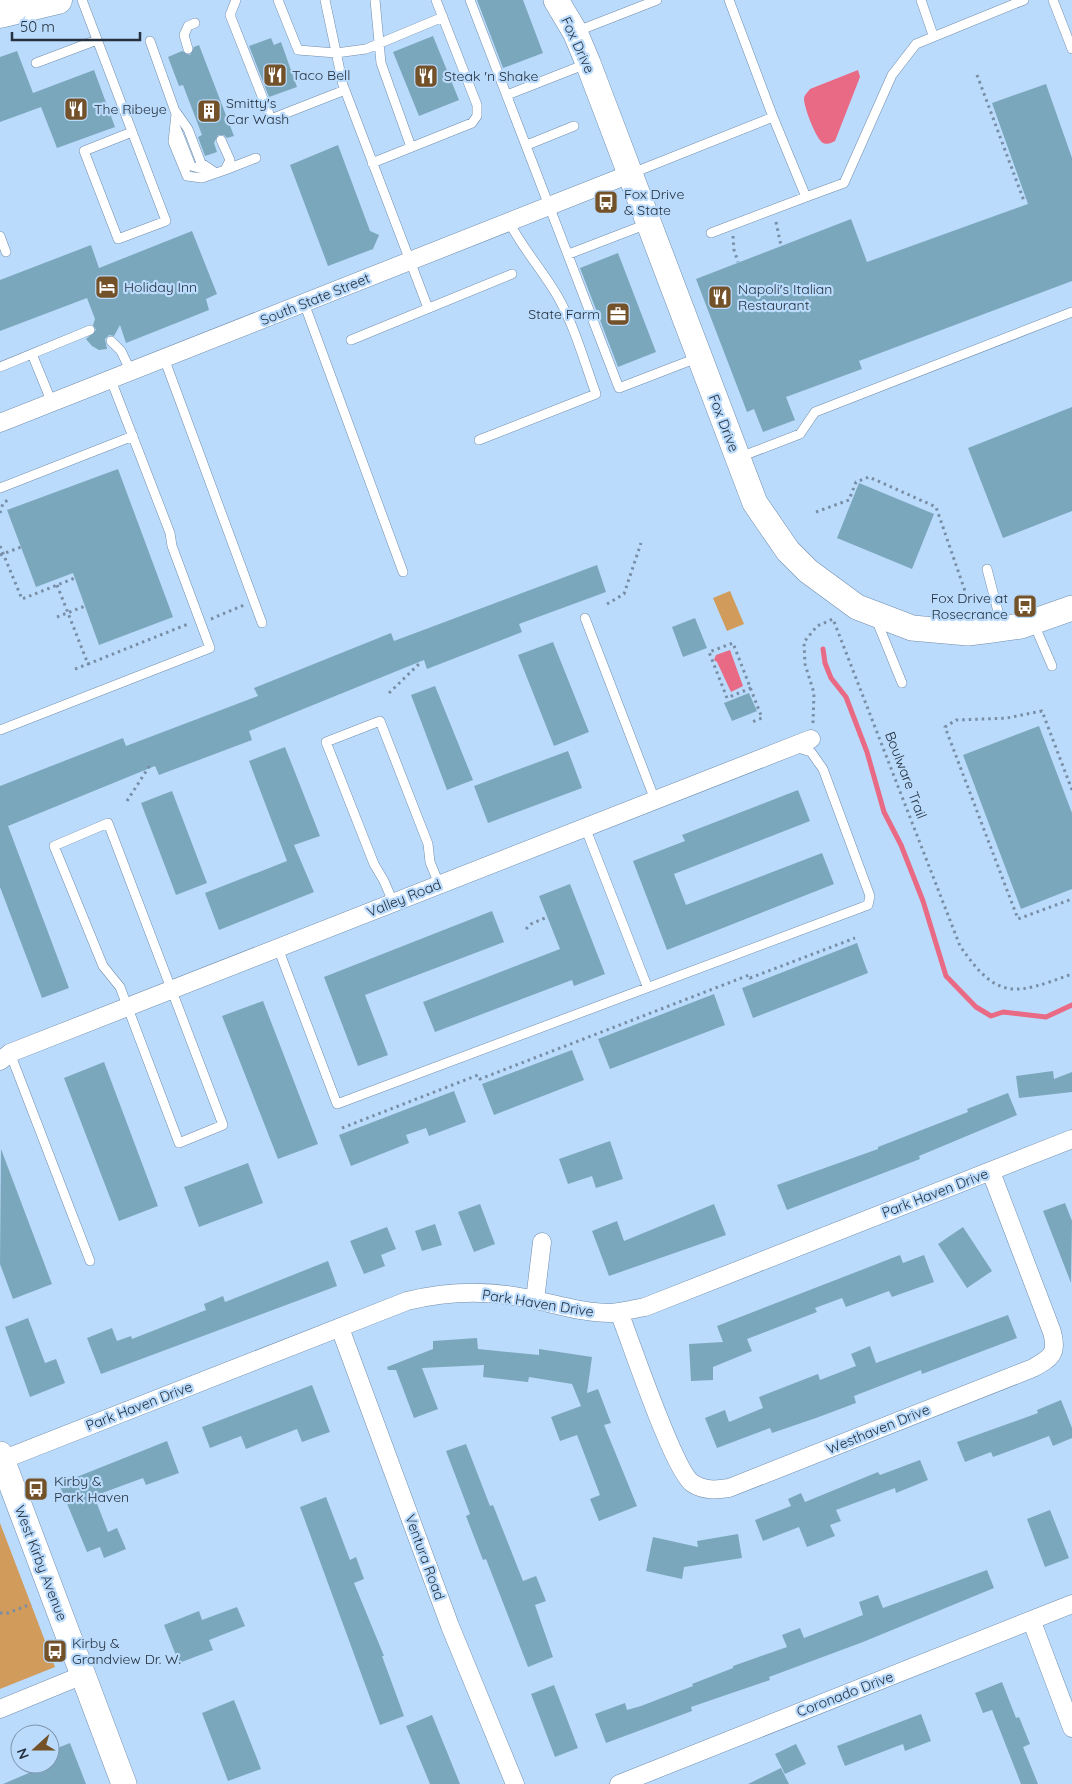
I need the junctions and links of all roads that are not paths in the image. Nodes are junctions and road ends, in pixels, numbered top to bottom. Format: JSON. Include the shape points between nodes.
{"nodes":[{"id":1,"x":58,"y":0,"type":"edge"},
{"id":2,"x":82,"y":0,"type":"edge"},
{"id":3,"x":236,"y":0,"type":"edge"},
{"id":4,"x":278,"y":0,"type":"edge"},
{"id":5,"x":325,"y":0,"type":"edge"},
{"id":6,"x":375,"y":0,"type":"edge"},
{"id":7,"x":436,"y":0,"type":"edge"},
{"id":8,"x":470,"y":0,"type":"edge"},
{"id":9,"x":556,"y":0,"type":"edge"},
{"id":10,"x":657,"y":0,"type":"edge"},
{"id":11,"x":730,"y":0,"type":"edge"},
{"id":12,"x":921,"y":0,"type":"edge"},
{"id":13,"x":1024,"y":0,"type":"edge"},
{"id":14,"x":1053,"y":0,"type":"edge"},
{"id":15,"x":0,"y":14,"type":"edge"},
{"id":16,"x":443,"y":17,"type":"junction"},
{"id":17,"x":195,"y":23,"type":"dead end"},
{"id":18,"x":575,"y":32,"type":"junction"},
{"id":19,"x":933,"y":36,"type":"junction"},
{"id":20,"x":97,"y":40,"type":"junction"},
{"id":21,"x":150,"y":41,"type":"dead end"},
{"id":22,"x":378,"y":44,"type":"junction"},
{"id":23,"x":188,"y":49,"type":"dead end"},
{"id":24,"x":1072,"y":49,"type":"edge"},
{"id":25,"x":336,"y":54,"type":"junction"},
{"id":26,"x":36,"y":63,"type":"dead end"},
{"id":27,"x":588,"y":63,"type":"junction"},
{"id":28,"x":345,"y":90,"type":"junction"},
{"id":29,"x":507,"y":95,"type":"junction"},
{"id":30,"x":174,"y":110,"type":"junction"},
{"id":31,"x":773,"y":117,"type":"junction"},
{"id":32,"x":574,"y":126,"type":"dead end"},
{"id":33,"x":132,"y":132,"type":"junction"},
{"id":34,"x":222,"y":140,"type":"dead end"},
{"id":35,"x":527,"y":145,"type":"junction"},
{"id":36,"x":411,"y":147,"type":"junction"},
{"id":37,"x":256,"y":158,"type":"dead end"},
{"id":38,"x":372,"y":162,"type":"junction"},
{"id":39,"x":221,"y":172,"type":"junction"},
{"id":40,"x":630,"y":174,"type":"junction"},
{"id":41,"x":806,"y":198,"type":"junction"},
{"id":42,"x":551,"y":206,"type":"junction"},
{"id":43,"x":510,"y":222,"type":"junction"},
{"id":44,"x":649,"y":223,"type":"junction"},
{"id":45,"x":711,"y":233,"type":"dead end"},
{"id":46,"x":0,"y":236,"type":"edge"},
{"id":47,"x":6,"y":252,"type":"dead end"},
{"id":48,"x":569,"y":254,"type":"junction"},
{"id":49,"x":409,"y":262,"type":"junction"},
{"id":50,"x":512,"y":274,"type":"dead end"},
{"id":51,"x":304,"y":303,"type":"junction"},
{"id":52,"x":428,"y":308,"type":"junction"},
{"id":53,"x":1072,"y":312,"type":"edge"},
{"id":54,"x":90,"y":330,"type":"dead end"},
{"id":55,"x":351,"y":340,"type":"dead end"},
{"id":56,"x":111,"y":341,"type":"dead end"},
{"id":57,"x":32,"y":354,"type":"junction"},
{"id":58,"x":700,"y":357,"type":"junction"},
{"id":59,"x":164,"y":358,"type":"junction"},
{"id":60,"x":0,"y":367,"type":"edge"},
{"id":61,"x":131,"y":372,"type":"junction"},
{"id":62,"x":111,"y":380,"type":"junction"},
{"id":63,"x":52,"y":403,"type":"junction"},
{"id":64,"x":0,"y":423,"type":"edge"},
{"id":65,"x":133,"y":436,"type":"junction"},
{"id":66,"x":479,"y":440,"type":"dead end"},
{"id":67,"x":738,"y":458,"type":"junction"},
{"id":68,"x":0,"y":488,"type":"edge"},
{"id":69,"x":987,"y":569,"type":"dead end"},
{"id":70,"x":403,"y":572,"type":"dead end"},
{"id":71,"x":1072,"y":608,"type":"edge"},
{"id":72,"x":874,"y":614,"type":"junction"},
{"id":73,"x":585,"y":618,"type":"dead end"},
{"id":74,"x":1033,"y":622,"type":"junction"},
{"id":75,"x":262,"y":623,"type":"dead end"},
{"id":76,"x":1002,"y":629,"type":"junction"},
{"id":77,"x":1052,"y":666,"type":"dead end"},
{"id":78,"x":902,"y":683,"type":"dead end"},
{"id":79,"x":0,"y":730,"type":"edge"},
{"id":80,"x":811,"y":739,"type":"road end"},
{"id":81,"x":794,"y":747,"type":"junction"},
{"id":82,"x":655,"y":800,"type":"junction"},
{"id":83,"x":586,"y":827,"type":"junction"},
{"id":84,"x":439,"y":884,"type":"junction"},
{"id":85,"x":393,"y":902,"type":"junction"},
{"id":86,"x":278,"y":948,"type":"junction"},
{"id":87,"x":647,"y":986,"type":"junction"},
{"id":88,"x":172,"y":989,"type":"junction"},
{"id":89,"x":128,"y":1007,"type":"junction"},
{"id":90,"x":5,"y":1057,"type":"edge"},
{"id":91,"x":1072,"y":1138,"type":"edge"},
{"id":92,"x":991,"y":1172,"type":"junction"},
{"id":93,"x":542,"y":1242,"type":"dead end"},
{"id":94,"x":90,"y":1260,"type":"dead end"},
{"id":95,"x":535,"y":1300,"type":"junction"},
{"id":96,"x":620,"y":1312,"type":"junction"},
{"id":97,"x":340,"y":1328,"type":"junction"},
{"id":98,"x":1,"y":1457,"type":"edge"},
{"id":99,"x":1072,"y":1604,"type":"edge"},
{"id":100,"x":1032,"y":1622,"type":"junction"},
{"id":101,"x":83,"y":1676,"type":"junction"},
{"id":102,"x":0,"y":1708,"type":"edge"},
{"id":103,"x":1072,"y":1728,"type":"edge"},
{"id":104,"x":648,"y":1780,"type":"edge"},
{"id":105,"x":124,"y":1784,"type":"edge"},
{"id":106,"x":515,"y":1784,"type":"edge"},
{"id":107,"x":619,"y":1784,"type":"edge"}],
"edges":[{"from":1,"to":15,"type":"main road"},
{"from":2,"to":20,"type":"lane"},
{"from":3,"to":28,"type":"lane","via":[[230,15],[271,120]]},
{"from":4,"to":25,"type":"lane","via":[[298,50]]},
{"from":5,"to":25,"type":"lane"},
{"from":6,"to":22,"type":"lane"},
{"from":7,"to":16,"type":"lane"},
{"from":8,"to":29,"type":"lane"},
{"from":9,"to":18,"type":"street","name":"Fox Drive"},
{"from":10,"to":18,"type":"lane"},
{"from":11,"to":31,"type":"lane"},
{"from":12,"to":19,"type":"lane"},
{"from":13,"to":19,"type":"lane"},
{"from":14,"to":24,"type":"lane"},
{"from":16,"to":22,"type":"lane"},
{"from":16,"to":36,"type":"lane","via":[[477,105],[477,116],[472,123]]},
{"from":17,"to":23,"type":"lane","via":[[188,26],[184,35]]},
{"from":18,"to":27,"type":"street","name":"Fox Drive"},
{"from":19,"to":41,"type":"lane","via":[[916,44],[892,75],[844,183]]},
{"from":20,"to":26,"type":"lane"},
{"from":20,"to":33,"type":"lane"},
{"from":21,"to":30,"type":"lane"},
{"from":22,"to":25,"type":"lane"},
{"from":22,"to":36,"type":"lane","via":[[381,63]]},
{"from":25,"to":28,"type":"lane"},
{"from":27,"to":29,"type":"lane"},
{"from":27,"to":40,"type":"street","name":"Fox Drive"},
{"from":28,"to":38,"type":"lane"},
{"from":29,"to":35,"type":"lane"},
{"from":30,"to":39,"type":"lane","via":[[188,129],[200,163]]},
{"from":30,"to":39,"type":"lane","via":[[173,142],[186,176],[202,178]]},
{"from":31,"to":40,"type":"lane"},
{"from":31,"to":41,"type":"lane"},
{"from":32,"to":35,"type":"lane"},
{"from":33,"to":33,"type":"lane","via":[[166,221],[118,239],[84,151]]},
{"from":34,"to":39,"type":"lane","via":[[230,160]]},
{"from":35,"to":42,"type":"lane"},
{"from":36,"to":38,"type":"lane"},
{"from":37,"to":39,"type":"lane"},
{"from":38,"to":49,"type":"lane"},
{"from":40,"to":42,"type":"street","name":"South State Street"},
{"from":40,"to":44,"type":"street","name":"Fox Drive"},
{"from":41,"to":45,"type":"lane"},
{"from":42,"to":43,"type":"street","name":"South State Street"},
{"from":42,"to":48,"type":"lane"},
{"from":43,"to":49,"type":"street","name":"South State Street"},
{"from":43,"to":66,"type":"lane","via":[[557,295],[573,327],[596,394]]},
{"from":44,"to":48,"type":"lane"},
{"from":44,"to":58,"type":"street","name":"Fox Drive"},
{"from":46,"to":47,"type":"lane"},
{"from":48,"to":58,"type":"lane","via":[[619,388]]},
{"from":49,"to":51,"type":"street","name":"South State Street"},
{"from":49,"to":52,"type":"lane"},
{"from":50,"to":52,"type":"lane"},
{"from":51,"to":59,"type":"street","name":"South State Street"},
{"from":51,"to":70,"type":"lane"},
{"from":52,"to":55,"type":"lane"},
{"from":53,"to":67,"type":"lane","via":[[815,412],[800,434]]},
{"from":54,"to":57,"type":"lane"},
{"from":56,"to":61,"type":"lane","via":[[121,351]]},
{"from":57,"to":60,"type":"lane"},
{"from":57,"to":63,"type":"lane"},
{"from":58,"to":67,"type":"street","name":"Fox Drive"},
{"from":59,"to":61,"type":"street","name":"South State Street"},
{"from":59,"to":75,"type":"lane"},
{"from":61,"to":62,"type":"street","name":"South State Street"},
{"from":62,"to":63,"type":"street","name":"South State Street"},
{"from":62,"to":65,"type":"lane"},
{"from":63,"to":64,"type":"street","name":"South State Street"},
{"from":65,"to":68,"type":"lane"},
{"from":65,"to":79,"type":"lane","via":[[210,648]]},
{"from":67,"to":72,"type":"street","name":"Fox Drive","via":[[755,504],[788,552],[857,607]]},
{"from":69,"to":76,"type":"lane"},
{"from":71,"to":74,"type":"street","name":"Fox Drive"},
{"from":72,"to":76,"type":"street","name":"Fox Drive","via":[[912,628],[934,631],[968,633]]},
{"from":72,"to":78,"type":"lane"},
{"from":73,"to":82,"type":"lane"},
{"from":74,"to":76,"type":"street","name":"Fox Drive"},
{"from":74,"to":77,"type":"lane"},
{"from":80,"to":81,"type":"street","name":"Valley Road"},
{"from":81,"to":82,"type":"street","name":"Valley Road"},
{"from":81,"to":87,"type":"lane","via":[[811,752],[823,769],[870,896],[868,905]]},
{"from":82,"to":83,"type":"street","name":"Valley Road"},
{"from":83,"to":84,"type":"street","name":"Valley Road"},
{"from":83,"to":87,"type":"lane"},
{"from":84,"to":85,"type":"street","name":"Valley Road"},
{"from":84,"to":85,"type":"lane","via":[[430,862],[428,844],[380,721],[326,742],[374,864]]},
{"from":85,"to":86,"type":"street","name":"Valley Road"},
{"from":86,"to":87,"type":"lane","via":[[337,1104]]},
{"from":86,"to":88,"type":"street","name":"Valley Road"},
{"from":88,"to":89,"type":"street","name":"Valley Road"},
{"from":88,"to":89,"type":"lane","via":[[223,1125],[179,1142]]},
{"from":88,"to":89,"type":"lane","via":[[108,824],[54,846],[103,966],[120,987]]},
{"from":89,"to":90,"type":"street","name":"Valley Road"},
{"from":90,"to":94,"type":"lane"},
{"from":91,"to":92,"type":"street","name":"Park Haven Drive"},
{"from":92,"to":96,"type":"street","name":"Park Haven Drive","via":[[645,1306]]},
{"from":92,"to":96,"type":"street","name":"Westhaven Drive","via":[[1052,1332],[1054,1351],[1047,1360],[1024,1372],[729,1488],[704,1489],[683,1473]]},
{"from":93,"to":95,"type":"street"},
{"from":95,"to":96,"type":"street","name":"Park Haven Drive","via":[[599,1312]]},
{"from":95,"to":97,"type":"street","name":"Park Haven Drive","via":[[487,1293],[422,1297]]},
{"from":97,"to":98,"type":"street","name":"Park Haven Drive"},
{"from":97,"to":106,"type":"street","name":"Ventura Road","via":[[450,1626]]},
{"from":98,"to":101,"type":"street","name":"West Kirby Avenue"},
{"from":99,"to":100,"type":"street","name":"Coronado Drive"},
{"from":100,"to":103,"type":"street"},
{"from":100,"to":104,"type":"street","name":"Coronado Drive","via":[[791,1714]]},
{"from":101,"to":102,"type":"street"},
{"from":101,"to":105,"type":"street","name":"West Kirby Avenue"},
{"from":104,"to":107,"type":"street","name":"Coronado Drive"}]}
